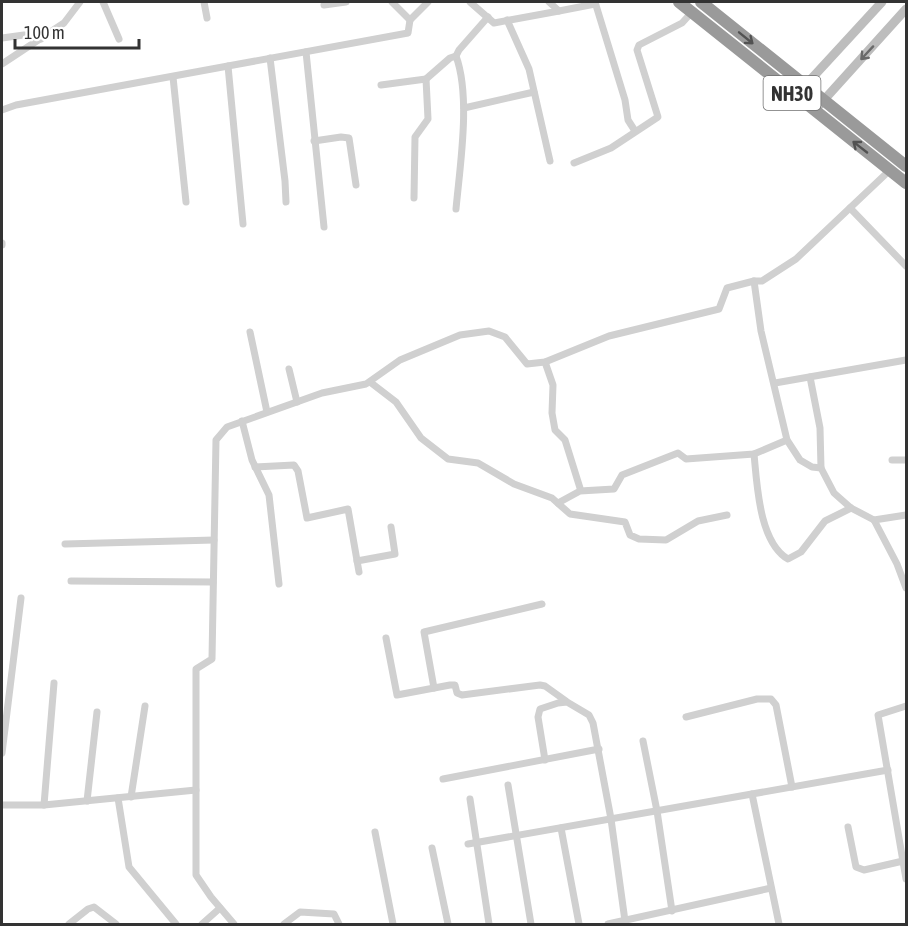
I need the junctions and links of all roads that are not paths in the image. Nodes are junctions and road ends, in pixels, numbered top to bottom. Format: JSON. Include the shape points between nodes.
{"nodes":[{"id":1,"x":80,"y":2,"type":"edge"},
{"id":2,"x":103,"y":2,"type":"edge"},
{"id":3,"x":204,"y":2,"type":"edge"},
{"id":4,"x":346,"y":2,"type":"edge"},
{"id":5,"x":392,"y":2,"type":"edge"},
{"id":6,"x":428,"y":2,"type":"edge"},
{"id":7,"x":470,"y":2,"type":"edge"},
{"id":8,"x":549,"y":2,"type":"edge"},
{"id":9,"x":679,"y":2,"type":"edge"},
{"id":10,"x":701,"y":2,"type":"edge"},
{"id":11,"x":882,"y":2,"type":"edge"},
{"id":12,"x":595,"y":3,"type":"edge"},
{"id":13,"x":324,"y":5,"type":"dead end"},
{"id":14,"x":906,"y":9,"type":"edge"},
{"id":15,"x":559,"y":10,"type":"junction"},
{"id":16,"x":692,"y":12,"type":"junction"},
{"id":17,"x":488,"y":17,"type":"junction"},
{"id":18,"x":207,"y":18,"type":"dead end"},
{"id":19,"x":410,"y":20,"type":"junction"},
{"id":20,"x":507,"y":20,"type":"junction"},
{"id":21,"x":2,"y":38,"type":"edge"},
{"id":22,"x":41,"y":39,"type":"junction"},
{"id":23,"x":119,"y":39,"type":"dead end"},
{"id":24,"x":306,"y":52,"type":"junction"},
{"id":25,"x":456,"y":56,"type":"junction"},
{"id":26,"x":270,"y":58,"type":"junction"},
{"id":27,"x":2,"y":64,"type":"edge"},
{"id":28,"x":228,"y":66,"type":"junction"},
{"id":29,"x":173,"y":77,"type":"junction"},
{"id":30,"x":426,"y":79,"type":"junction"},
{"id":31,"x":381,"y":85,"type":"dead end"},
{"id":32,"x":804,"y":85,"type":"junction"},
{"id":33,"x":534,"y":92,"type":"junction"},
{"id":34,"x":796,"y":96,"type":"junction"},
{"id":35,"x":823,"y":100,"type":"junction"},
{"id":36,"x":464,"y":108,"type":"junction"},
{"id":37,"x":2,"y":110,"type":"edge"},
{"id":38,"x":814,"y":111,"type":"junction"},
{"id":39,"x":635,"y":131,"type":"junction"},
{"id":40,"x":314,"y":141,"type":"junction"},
{"id":41,"x":550,"y":161,"type":"dead end"},
{"id":42,"x":574,"y":163,"type":"dead end"},
{"id":43,"x":906,"y":166,"type":"edge"},
{"id":44,"x":890,"y":170,"type":"junction"},
{"id":45,"x":906,"y":183,"type":"edge"},
{"id":46,"x":356,"y":185,"type":"dead end"},
{"id":47,"x":414,"y":198,"type":"dead end"},
{"id":48,"x":186,"y":202,"type":"dead end"},
{"id":49,"x":286,"y":202,"type":"dead end"},
{"id":50,"x":850,"y":208,"type":"junction"},
{"id":51,"x":456,"y":209,"type":"dead end"},
{"id":52,"x":243,"y":224,"type":"dead end"},
{"id":53,"x":324,"y":226,"type":"dead end"},
{"id":54,"x":906,"y":266,"type":"edge"},
{"id":55,"x":754,"y":281,"type":"junction"},
{"id":56,"x":250,"y":332,"type":"dead end"},
{"id":57,"x":906,"y":360,"type":"edge"},
{"id":58,"x":545,"y":362,"type":"junction"},
{"id":59,"x":289,"y":369,"type":"dead end"},
{"id":60,"x":810,"y":376,"type":"junction"},
{"id":61,"x":370,"y":382,"type":"junction"},
{"id":62,"x":775,"y":383,"type":"junction"},
{"id":63,"x":297,"y":402,"type":"junction"},
{"id":64,"x":267,"y":412,"type":"junction"},
{"id":65,"x":242,"y":421,"type":"junction"},
{"id":66,"x":787,"y":440,"type":"junction"},
{"id":67,"x":754,"y":454,"type":"junction"},
{"id":68,"x":892,"y":460,"type":"dead end"},
{"id":69,"x":906,"y":460,"type":"edge"},
{"id":70,"x":255,"y":467,"type":"junction"},
{"id":71,"x":821,"y":468,"type":"junction"},
{"id":72,"x":580,"y":488,"type":"dead end"},
{"id":73,"x":558,"y":503,"type":"junction"},
{"id":74,"x":852,"y":508,"type":"junction"},
{"id":75,"x":728,"y":515,"type":"dead end"},
{"id":76,"x":906,"y":515,"type":"edge"},
{"id":77,"x":874,"y":520,"type":"junction"},
{"id":78,"x":391,"y":527,"type":"dead end"},
{"id":79,"x":214,"y":540,"type":"junction"},
{"id":80,"x":65,"y":544,"type":"dead end"},
{"id":81,"x":357,"y":561,"type":"junction"},
{"id":82,"x":360,"y":572,"type":"dead end"},
{"id":83,"x":71,"y":581,"type":"dead end"},
{"id":84,"x":213,"y":582,"type":"junction"},
{"id":85,"x":279,"y":584,"type":"dead end"},
{"id":86,"x":906,"y":588,"type":"edge"},
{"id":87,"x":21,"y":598,"type":"dead end"},
{"id":88,"x":542,"y":604,"type":"dead end"},
{"id":89,"x":386,"y":638,"type":"dead end"},
{"id":90,"x":54,"y":683,"type":"dead end"},
{"id":91,"x":434,"y":688,"type":"junction"},
{"id":92,"x":567,"y":702,"type":"junction"},
{"id":93,"x":144,"y":706,"type":"dead end"},
{"id":94,"x":906,"y":706,"type":"edge"},
{"id":95,"x":97,"y":712,"type":"dead end"},
{"id":96,"x":686,"y":717,"type":"dead end"},
{"id":97,"x":643,"y":741,"type":"dead end"},
{"id":98,"x":599,"y":749,"type":"junction"},
{"id":99,"x":2,"y":753,"type":"edge"},
{"id":100,"x":545,"y":760,"type":"junction"},
{"id":101,"x":888,"y":770,"type":"junction"},
{"id":102,"x":443,"y":779,"type":"dead end"},
{"id":103,"x":508,"y":784,"type":"dead end"},
{"id":104,"x":792,"y":787,"type":"junction"},
{"id":105,"x":196,"y":790,"type":"junction"},
{"id":106,"x":752,"y":794,"type":"junction"},
{"id":107,"x":131,"y":797,"type":"junction"},
{"id":108,"x":118,"y":798,"type":"junction"},
{"id":109,"x":470,"y":799,"type":"dead end"},
{"id":110,"x":87,"y":801,"type":"junction"},
{"id":111,"x":2,"y":805,"type":"edge"},
{"id":112,"x":44,"y":805,"type":"junction"},
{"id":113,"x":657,"y":811,"type":"junction"},
{"id":114,"x":611,"y":819,"type":"junction"},
{"id":115,"x":848,"y":827,"type":"dead end"},
{"id":116,"x":561,"y":828,"type":"junction"},
{"id":117,"x":375,"y":832,"type":"dead end"},
{"id":118,"x":517,"y":836,"type":"junction"},
{"id":119,"x":477,"y":843,"type":"junction"},
{"id":120,"x":468,"y":844,"type":"dead end"},
{"id":121,"x":432,"y":848,"type":"dead end"},
{"id":122,"x":903,"y":861,"type":"junction"},
{"id":123,"x":906,"y":879,"type":"edge"},
{"id":124,"x":771,"y":888,"type":"junction"},
{"id":125,"x":220,"y":908,"type":"junction"},
{"id":126,"x":672,"y":910,"type":"junction"},
{"id":127,"x":625,"y":921,"type":"junction"},
{"id":128,"x":69,"y":924,"type":"edge"},
{"id":129,"x":116,"y":924,"type":"edge"},
{"id":130,"x":176,"y":924,"type":"edge"},
{"id":131,"x":202,"y":924,"type":"edge"},
{"id":132,"x":234,"y":924,"type":"edge"},
{"id":133,"x":284,"y":924,"type":"edge"},
{"id":134,"x":339,"y":924,"type":"edge"},
{"id":135,"x":393,"y":924,"type":"edge"},
{"id":136,"x":448,"y":924,"type":"edge"},
{"id":137,"x":489,"y":924,"type":"edge"},
{"id":138,"x":531,"y":924,"type":"edge"},
{"id":139,"x":579,"y":924,"type":"edge"},
{"id":140,"x":613,"y":924,"type":"edge"},
{"id":141,"x":779,"y":924,"type":"edge"}],
"edges":[{"from":1,"to":22,"type":"street","via":[[64,23]]},
{"from":2,"to":23,"type":"street"},
{"from":3,"to":18,"type":"street"},
{"from":4,"to":13,"type":"street"},
{"from":5,"to":19,"type":"street"},
{"from":6,"to":19,"type":"street"},
{"from":7,"to":17,"type":"street"},
{"from":8,"to":15,"type":"street"},
{"from":9,"to":16,"type":"highway","number":"NH30"},
{"from":10,"to":32,"type":"highway","number":"NH30","one_way":true},
{"from":11,"to":32,"type":"street"},
{"from":12,"to":15,"type":"street"},
{"from":12,"to":39,"type":"street","via":[[628,120]]},
{"from":14,"to":35,"type":"street","one_way":true},
{"from":15,"to":20,"type":"street"},
{"from":16,"to":34,"type":"highway","number":"NH30"},
{"from":16,"to":39,"type":"street","via":[[682,22],[639,45],[637,50],[658,117]]},
{"from":17,"to":20,"type":"street","via":[[494,23]]},
{"from":17,"to":25,"type":"street"},
{"from":19,"to":24,"type":"street","via":[[408,33]]},
{"from":20,"to":33,"type":"street","via":[[529,69]]},
{"from":21,"to":22,"type":"street","via":[[24,35]]},
{"from":22,"to":27,"type":"street"},
{"from":24,"to":26,"type":"street"},
{"from":24,"to":40,"type":"street"},
{"from":25,"to":30,"type":"street"},
{"from":25,"to":36,"type":"street"},
{"from":26,"to":28,"type":"street"},
{"from":26,"to":49,"type":"street"},
{"from":28,"to":29,"type":"street"},
{"from":28,"to":52,"type":"street"},
{"from":29,"to":37,"type":"street"},
{"from":29,"to":48,"type":"street"},
{"from":30,"to":31,"type":"street"},
{"from":30,"to":47,"type":"street","via":[[428,119],[415,137]]},
{"from":32,"to":34,"type":"street"},
{"from":32,"to":35,"type":"highway","number":"NH30"},
{"from":33,"to":36,"type":"street"},
{"from":33,"to":41,"type":"street"},
{"from":34,"to":38,"type":"highway","number":"NH30"},
{"from":35,"to":38,"type":"street"},
{"from":35,"to":43,"type":"highway","number":"NH30"},
{"from":36,"to":51,"type":"street"},
{"from":44,"to":38,"type":"highway","number":"NH30","one_way":true},
{"from":39,"to":42,"type":"street","via":[[611,148]]},
{"from":40,"to":46,"type":"street","via":[[349,138]]},
{"from":40,"to":53,"type":"street"},
{"from":44,"to":45,"type":"highway","number":"NH30"},
{"from":44,"to":50,"type":"street"},
{"from":50,"to":54,"type":"street"},
{"from":50,"to":55,"type":"street","via":[[796,259],[762,281]]},
{"from":55,"to":58,"type":"street","via":[[727,288],[719,309],[609,336]]},
{"from":55,"to":62,"type":"street","via":[[761,331]]},
{"from":56,"to":64,"type":"street"},
{"from":57,"to":60,"type":"street"},
{"from":58,"to":61,"type":"street","via":[[527,364],[505,337],[489,331],[460,335],[400,360]]},
{"from":58,"to":72,"type":"street","via":[[553,385],[555,430],[566,440]]},
{"from":59,"to":63,"type":"street"},
{"from":60,"to":62,"type":"street"},
{"from":60,"to":71,"type":"street","via":[[820,428]]},
{"from":61,"to":63,"type":"street"},
{"from":61,"to":73,"type":"street","via":[[396,402],[421,438],[448,459],[478,463]]},
{"from":62,"to":66,"type":"street"},
{"from":63,"to":64,"type":"street"},
{"from":64,"to":65,"type":"street"},
{"from":65,"to":70,"type":"street"},
{"from":65,"to":79,"type":"street","via":[[227,427],[216,440]]},
{"from":66,"to":67,"type":"street"},
{"from":66,"to":71,"type":"street","via":[[800,460]]},
{"from":67,"to":73,"type":"street","via":[[686,459],[678,453],[622,476],[614,489],[580,491]]},
{"from":67,"to":74,"type":"street","via":[[760,505],[770,537],[784,557],[788,559],[801,552],[825,521]]},
{"from":68,"to":69,"type":"street"},
{"from":70,"to":81,"type":"street","via":[[294,465],[307,518],[348,509]]},
{"from":70,"to":85,"type":"street","via":[[269,495]]},
{"from":71,"to":74,"type":"street","via":[[834,493]]},
{"from":73,"to":75,"type":"street","via":[[570,514],[625,522],[630,535],[639,539],[666,540],[698,521]]},
{"from":74,"to":77,"type":"street"},
{"from":76,"to":77,"type":"street"},
{"from":77,"to":86,"type":"street"},
{"from":78,"to":81,"type":"street","via":[[395,554]]},
{"from":79,"to":80,"type":"street"},
{"from":79,"to":84,"type":"street"},
{"from":81,"to":82,"type":"street"},
{"from":83,"to":84,"type":"street"},
{"from":84,"to":105,"type":"street","via":[[212,659],[196,669]]},
{"from":87,"to":99,"type":"street"},
{"from":88,"to":91,"type":"street","via":[[424,632]]},
{"from":89,"to":91,"type":"street","via":[[397,695]]},
{"from":90,"to":112,"type":"street"},
{"from":91,"to":92,"type":"street","via":[[454,685],[462,695],[540,685]]},
{"from":92,"to":98,"type":"street","via":[[589,715]]},
{"from":92,"to":100,"type":"street","via":[[540,709]]},
{"from":93,"to":107,"type":"street"},
{"from":94,"to":101,"type":"street","via":[[878,715]]},
{"from":95,"to":110,"type":"street"},
{"from":96,"to":104,"type":"street","via":[[771,699],[776,705]]},
{"from":97,"to":113,"type":"street"},
{"from":98,"to":100,"type":"street"},
{"from":98,"to":114,"type":"street"},
{"from":100,"to":102,"type":"street"},
{"from":101,"to":104,"type":"street"},
{"from":101,"to":122,"type":"street"},
{"from":103,"to":118,"type":"street"},
{"from":104,"to":106,"type":"street"},
{"from":105,"to":107,"type":"street"},
{"from":105,"to":125,"type":"street","via":[[196,875]]},
{"from":106,"to":113,"type":"street"},
{"from":106,"to":124,"type":"street"},
{"from":107,"to":108,"type":"street"},
{"from":108,"to":110,"type":"street"},
{"from":108,"to":130,"type":"street","via":[[129,867]]},
{"from":109,"to":119,"type":"street"},
{"from":110,"to":112,"type":"street"},
{"from":111,"to":112,"type":"street"},
{"from":113,"to":114,"type":"street"},
{"from":113,"to":126,"type":"street"},
{"from":114,"to":116,"type":"street"},
{"from":114,"to":127,"type":"street"},
{"from":115,"to":122,"type":"street","via":[[856,867],[864,870]]},
{"from":116,"to":118,"type":"street"},
{"from":116,"to":139,"type":"street"},
{"from":117,"to":135,"type":"street"},
{"from":118,"to":119,"type":"street"},
{"from":118,"to":138,"type":"street"},
{"from":119,"to":120,"type":"street"},
{"from":119,"to":137,"type":"street"},
{"from":121,"to":136,"type":"street"},
{"from":122,"to":123,"type":"street"},
{"from":124,"to":126,"type":"street"},
{"from":124,"to":141,"type":"street"},
{"from":125,"to":131,"type":"street"},
{"from":125,"to":132,"type":"street"},
{"from":126,"to":127,"type":"street"},
{"from":127,"to":140,"type":"street"},
{"from":128,"to":129,"type":"street","via":[[94,907]]},
{"from":133,"to":134,"type":"street","via":[[300,912],[334,914]]}]}
